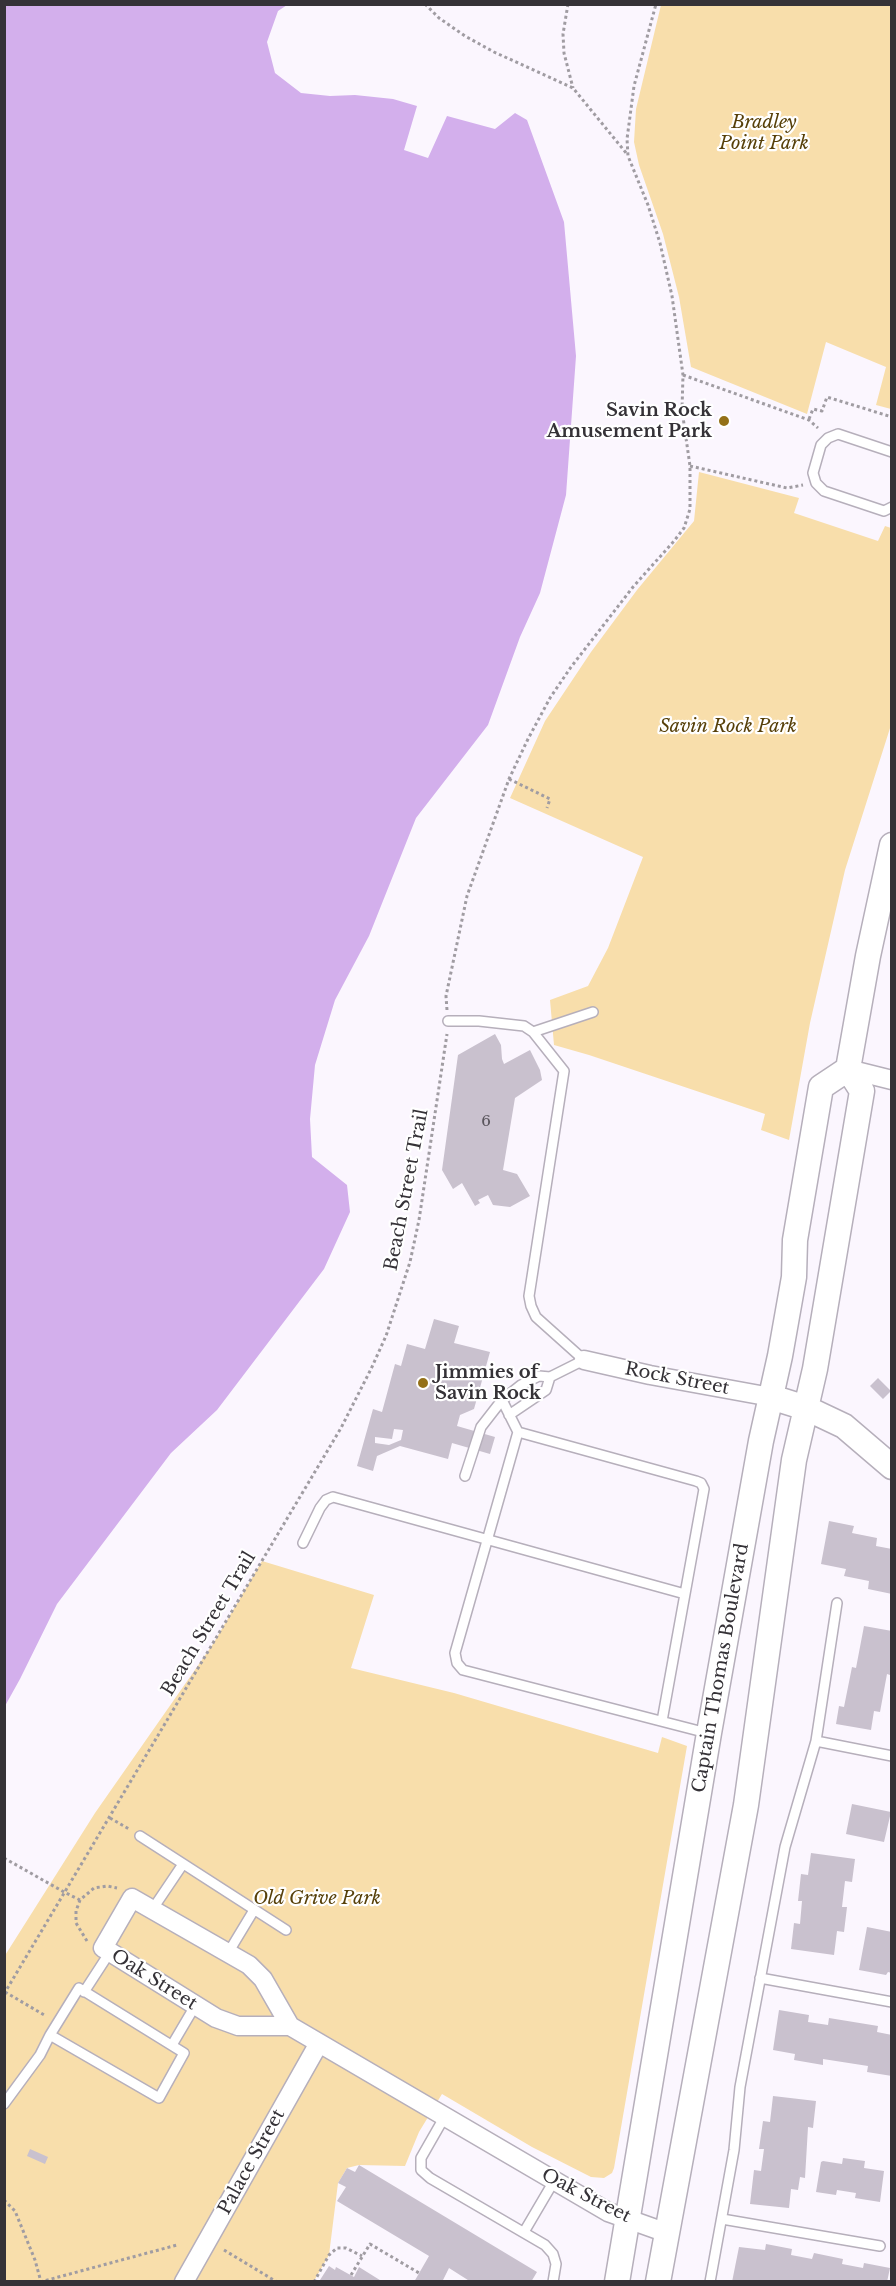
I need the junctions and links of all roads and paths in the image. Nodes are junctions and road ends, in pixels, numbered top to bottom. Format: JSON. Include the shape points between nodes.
{"nodes":[{"id":1,"x":425,"y":4,"type":"edge"},
{"id":2,"x":568,"y":4,"type":"edge"},
{"id":3,"x":656,"y":4,"type":"edge"},
{"id":4,"x":573,"y":88,"type":"junction"},
{"id":5,"x":628,"y":156,"type":"junction"},
{"id":6,"x":683,"y":375,"type":"junction"},
{"id":7,"x":891,"y":417,"type":"edge"},
{"id":8,"x":809,"y":420,"type":"junction"},
{"id":9,"x":828,"y":438,"type":"junction"},
{"id":10,"x":891,"y":452,"type":"edge"},
{"id":11,"x":690,"y":466,"type":"junction"},
{"id":12,"x":816,"y":483,"type":"junction"},
{"id":13,"x":891,"y":507,"type":"edge"},
{"id":14,"x":509,"y":779,"type":"junction"},
{"id":15,"x":547,"y":808,"type":"dead end"},
{"id":16,"x":891,"y":845,"type":"edge"},
{"id":17,"x":886,"y":896,"type":"edge"},
{"id":18,"x":593,"y":1012,"type":"dead end"},
{"id":19,"x":448,"y":1021,"type":"junction"},
{"id":20,"x":533,"y":1032,"type":"junction"},
{"id":21,"x":848,"y":1069,"type":"junction"},
{"id":22,"x":891,"y":1080,"type":"edge"},
{"id":23,"x":584,"y":1360,"type":"junction"},
{"id":24,"x":550,"y":1377,"type":"junction"},
{"id":25,"x":771,"y":1397,"type":"junction"},
{"id":26,"x":502,"y":1400,"type":"junction"},
{"id":27,"x":806,"y":1408,"type":"junction"},
{"id":28,"x":509,"y":1414,"type":"junction"},
{"id":29,"x":518,"y":1432,"type":"junction"},
{"id":30,"x":891,"y":1467,"type":"edge"},
{"id":31,"x":465,"y":1476,"type":"dead end"},
{"id":32,"x":488,"y":1540,"type":"junction"},
{"id":33,"x":303,"y":1543,"type":"dead end"},
{"id":34,"x":685,"y":1594,"type":"junction"},
{"id":35,"x":837,"y":1603,"type":"dead end"},
{"id":36,"x":662,"y":1721,"type":"junction"},
{"id":37,"x":709,"y":1733,"type":"junction"},
{"id":38,"x":816,"y":1741,"type":"junction"},
{"id":39,"x":891,"y":1756,"type":"edge"},
{"id":40,"x":110,"y":1818,"type":"junction"},
{"id":41,"x":140,"y":1836,"type":"joint"},
{"id":42,"x":4,"y":1858,"type":"edge"},
{"id":43,"x":183,"y":1864,"type":"junction"},
{"id":44,"x":64,"y":1892,"type":"junction"},
{"id":45,"x":123,"y":1892,"type":"dead end"},
{"id":46,"x":80,"y":1900,"type":"junction"},
{"id":47,"x":152,"y":1910,"type":"junction"},
{"id":48,"x":254,"y":1910,"type":"junction"},
{"id":49,"x":286,"y":1930,"type":"dead end"},
{"id":50,"x":92,"y":1944,"type":"dead end"},
{"id":51,"x":110,"y":1952,"type":"junction"},
{"id":52,"x":228,"y":1953,"type":"junction"},
{"id":53,"x":760,"y":1978,"type":"junction"},
{"id":54,"x":84,"y":1992,"type":"junction"},
{"id":55,"x":5,"y":1993,"type":"edge"},
{"id":56,"x":891,"y":2002,"type":"edge"},
{"id":57,"x":195,"y":2006,"type":"junction"},
{"id":58,"x":58,"y":2023,"type":"junction"},
{"id":59,"x":290,"y":2026,"type":"junction"},
{"id":60,"x":50,"y":2036,"type":"junction"},
{"id":61,"x":320,"y":2043,"type":"junction"},
{"id":62,"x":172,"y":2045,"type":"junction"},
{"id":63,"x":4,"y":2104,"type":"edge"},
{"id":64,"x":445,"y":2116,"type":"junction"},
{"id":65,"x":554,"y":2181,"type":"junction"},
{"id":66,"x":4,"y":2200,"type":"edge"},
{"id":67,"x":722,"y":2219,"type":"junction"},
{"id":68,"x":628,"y":2220,"type":"junction"},
{"id":69,"x":524,"y":2232,"type":"junction"},
{"id":70,"x":667,"y":2233,"type":"junction"},
{"id":71,"x":177,"y":2245,"type":"dead end"},
{"id":72,"x":880,"y":2246,"type":"dead end"},
{"id":73,"x":219,"y":2247,"type":"dead end"},
{"id":74,"x":362,"y":2256,"type":"junction"},
{"id":75,"x":419,"y":2273,"type":"dead end"},
{"id":76,"x":351,"y":2275,"type":"dead end"},
{"id":77,"x":41,"y":2281,"type":"edge"},
{"id":78,"x":184,"y":2282,"type":"edge"},
{"id":79,"x":277,"y":2282,"type":"edge"},
{"id":80,"x":314,"y":2282,"type":"edge"},
{"id":81,"x":553,"y":2282,"type":"edge"},
{"id":82,"x":617,"y":2282,"type":"edge"},
{"id":83,"x":658,"y":2282,"type":"edge"},
{"id":84,"x":710,"y":2282,"type":"edge"}],
"edges":[{"from":1,"to":4,"type":"path","via":[[465,36]]},
{"from":2,"to":4,"type":"path","via":[[564,53]]},
{"from":3,"to":5,"type":"path","via":[[634,86]]},
{"from":4,"to":5,"type":"path"},
{"from":5,"to":6,"type":"path","name":"Beach Street Trail","via":[[663,253]]},
{"from":6,"to":8,"type":"path"},
{"from":6,"to":11,"type":"path","name":"Beach Street Trail","via":[[682,410]]},
{"from":7,"to":8,"type":"path","via":[[827,396],[822,411],[813,409]]},
{"from":8,"to":9,"type":"path"},
{"from":9,"to":10,"type":"lane","via":[[838,434]]},
{"from":9,"to":12,"type":"lane","via":[[816,460]]},
{"from":11,"to":12,"type":"path","via":[[787,489]]},
{"from":11,"to":14,"type":"path","name":"Beach Street Trail","via":[[688,518],[674,541],[633,586],[571,667],[550,698]]},
{"from":12,"to":13,"type":"lane","via":[[824,491],[885,511]]},
{"from":14,"to":15,"type":"path","via":[[550,799]]},
{"from":14,"to":19,"type":"path","name":"Beach Street Trail","via":[[462,913],[446,996]]},
{"from":16,"to":17,"type":"main road"},
{"from":17,"to":21,"type":"main road"},
{"from":18,"to":20,"type":"lane"},
{"from":19,"to":20,"type":"lane","via":[[512,1024]]},
{"from":19,"to":40,"type":"path","name":"Beach Street Trail","via":[[419,1220],[386,1336],[341,1428]]},
{"from":20,"to":23,"type":"lane","via":[[564,1071],[529,1296],[536,1317]]},
{"from":21,"to":22,"type":"street"},
{"from":21,"to":25,"type":"main road","name":"Captain Thomas Boulevard","via":[[821,1087],[795,1240],[794,1277]]},
{"from":21,"to":27,"type":"main road","via":[[862,1092]]},
{"from":23,"to":24,"type":"lane"},
{"from":23,"to":25,"type":"street","name":"Rock Street"},
{"from":24,"to":26,"type":"lane","via":[[539,1376]]},
{"from":24,"to":28,"type":"lane","via":[[546,1390]]},
{"from":25,"to":27,"type":"main road"},
{"from":25,"to":37,"type":"main road","name":"Captain Thomas Boulevard"},
{"from":26,"to":28,"type":"lane"},
{"from":26,"to":31,"type":"lane","via":[[481,1427]]},
{"from":27,"to":30,"type":"main road","via":[[844,1426]]},
{"from":27,"to":70,"type":"main road","via":[[794,1460],[746,1805]]},
{"from":28,"to":29,"type":"lane"},
{"from":29,"to":32,"type":"lane"},
{"from":29,"to":34,"type":"lane","via":[[701,1483],[705,1489]]},
{"from":32,"to":33,"type":"lane","via":[[333,1497],[320,1508]]},
{"from":32,"to":34,"type":"lane"},
{"from":32,"to":36,"type":"lane","via":[[455,1653],[463,1670]]},
{"from":34,"to":36,"type":"lane"},
{"from":35,"to":38,"type":"lane"},
{"from":36,"to":37,"type":"lane"},
{"from":37,"to":68,"type":"main road","name":"Captain Thomas Boulevard"},
{"from":38,"to":39,"type":"lane"},
{"from":38,"to":53,"type":"lane","via":[[785,1847]]},
{"from":40,"to":41,"type":"path"},
{"from":40,"to":44,"type":"path","name":"Beach Street Trail"},
{"from":41,"to":43,"type":"lane"},
{"from":42,"to":44,"type":"path"},
{"from":43,"to":47,"type":"lane"},
{"from":43,"to":48,"type":"lane"},
{"from":44,"to":46,"type":"path"},
{"from":44,"to":55,"type":"path","name":"Beach Street Trail"},
{"from":45,"to":46,"type":"path","via":[[100,1886]]},
{"from":46,"to":50,"type":"path","via":[[76,1923],[81,1935]]},
{"from":47,"to":51,"type":"street","name":"Oak Street","via":[[132,1898],[103,1948]]},
{"from":47,"to":52,"type":"street","name":"Oak Street"},
{"from":48,"to":49,"type":"lane"},
{"from":48,"to":52,"type":"lane"},
{"from":51,"to":54,"type":"lane"},
{"from":51,"to":57,"type":"street","name":"Oak Street"},
{"from":52,"to":59,"type":"street","name":"Oak Street","via":[[264,1979]]},
{"from":53,"to":56,"type":"lane"},
{"from":53,"to":67,"type":"lane"},
{"from":54,"to":58,"type":"lane","via":[[79,1988]]},
{"from":54,"to":62,"type":"lane"},
{"from":55,"to":58,"type":"path"},
{"from":57,"to":59,"type":"street","name":"Oak Street","via":[[238,2026]]},
{"from":57,"to":62,"type":"lane"},
{"from":58,"to":60,"type":"lane"},
{"from":59,"to":61,"type":"street","name":"Oak Street"},
{"from":60,"to":62,"type":"lane","via":[[159,2098],[184,2053]]},
{"from":60,"to":63,"type":"lane"},
{"from":61,"to":64,"type":"street","name":"Oak Street"},
{"from":61,"to":78,"type":"street","name":"Palace Street"},
{"from":64,"to":65,"type":"street","name":"Oak Street"},
{"from":64,"to":69,"type":"lane","via":[[422,2158],[423,2172]]},
{"from":65,"to":68,"type":"street","name":"Oak Street"},
{"from":65,"to":69,"type":"lane"},
{"from":66,"to":77,"type":"path","via":[[15,2211]]},
{"from":67,"to":72,"type":"lane"},
{"from":67,"to":84,"type":"lane"},
{"from":68,"to":70,"type":"street","name":"Oak Street"},
{"from":68,"to":82,"type":"main road","name":"Captain Thomas Boulevard"},
{"from":69,"to":81,"type":"lane","via":[[552,2254],[556,2269]]},
{"from":70,"to":83,"type":"main road"},
{"from":71,"to":77,"type":"path"},
{"from":73,"to":79,"type":"path"},
{"from":74,"to":75,"type":"path","via":[[370,2244]]},
{"from":74,"to":76,"type":"path"},
{"from":74,"to":80,"type":"path","via":[[346,2247],[337,2248]]}]}
